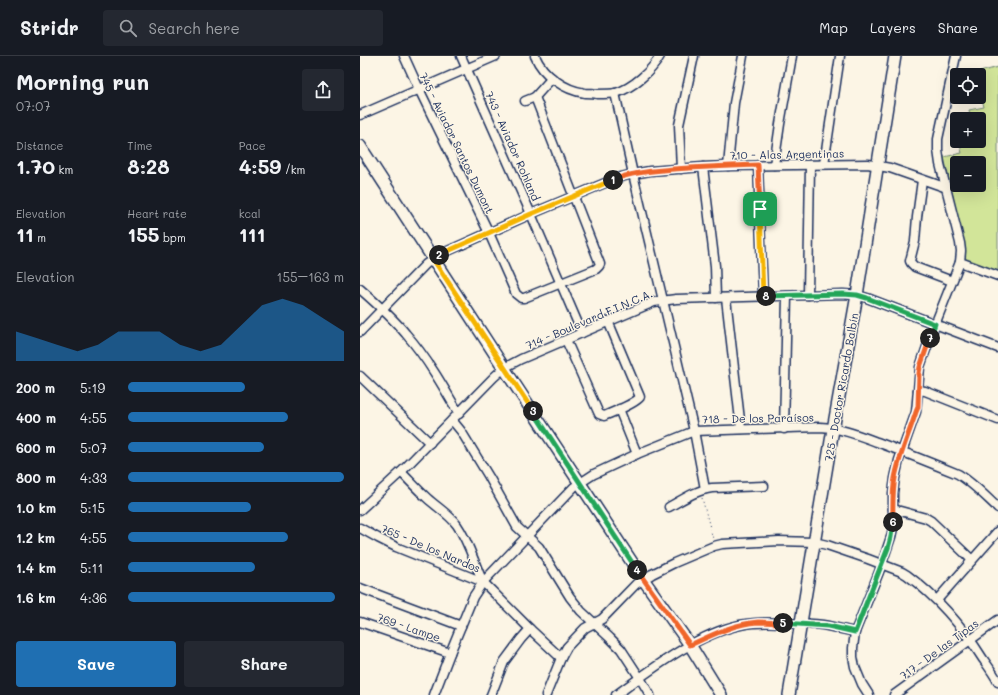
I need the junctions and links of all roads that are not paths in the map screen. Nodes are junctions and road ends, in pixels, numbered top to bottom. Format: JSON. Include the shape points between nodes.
{"nodes":[{"id":1,"x":404,"y":56,"type":"edge"},
{"id":2,"x":461,"y":56,"type":"edge"},
{"id":3,"x":496,"y":56,"type":"edge"},
{"id":4,"x":535,"y":56,"type":"edge"},
{"id":5,"x":660,"y":56,"type":"edge"},
{"id":6,"x":694,"y":56,"type":"edge"},
{"id":7,"x":743,"y":56,"type":"edge"},
{"id":8,"x":792,"y":56,"type":"edge"},
{"id":9,"x":840,"y":56,"type":"edge"},
{"id":10,"x":895,"y":56,"type":"edge"},
{"id":11,"x":956,"y":56,"type":"edge"},
{"id":12,"x":467,"y":69,"type":"junction"},
{"id":13,"x":552,"y":78,"type":"junction"},
{"id":14,"x":418,"y":90,"type":"junction"},
{"id":15,"x":615,"y":93,"type":"junction"},
{"id":16,"x":534,"y":97,"type":"junction"},
{"id":17,"x":525,"y":101,"type":"dead end"},
{"id":18,"x":360,"y":116,"type":"edge"},
{"id":19,"x":360,"y":146,"type":"edge"},
{"id":20,"x":774,"y":164,"type":"junction"},
{"id":21,"x":810,"y":164,"type":"junction"},
{"id":22,"x":824,"y":164,"type":"junction"},
{"id":23,"x":758,"y":165,"type":"junction"},
{"id":24,"x":877,"y":165,"type":"junction"},
{"id":25,"x":703,"y":166,"type":"junction"},
{"id":26,"x":728,"y":166,"type":"junction"},
{"id":27,"x":681,"y":169,"type":"junction"},
{"id":28,"x":633,"y":174,"type":"junction"},
{"id":29,"x":922,"y":180,"type":"junction"},
{"id":30,"x":947,"y":188,"type":"junction"},
{"id":31,"x":574,"y":196,"type":"junction"},
{"id":32,"x":531,"y":214,"type":"junction"},
{"id":33,"x":488,"y":233,"type":"junction"},
{"id":34,"x":433,"y":259,"type":"junction"},
{"id":35,"x":960,"y":262,"type":"junction"},
{"id":36,"x":998,"y":276,"type":"edge"},
{"id":37,"x":952,"y":281,"type":"junction"},
{"id":38,"x":561,"y":284,"type":"junction"},
{"id":39,"x":360,"y":289,"type":"edge"},
{"id":40,"x":808,"y":295,"type":"junction"},
{"id":41,"x":857,"y":295,"type":"junction"},
{"id":42,"x":763,"y":296,"type":"junction"},
{"id":43,"x":787,"y":296,"type":"junction"},
{"id":44,"x":716,"y":298,"type":"junction"},
{"id":45,"x":726,"y":298,"type":"junction"},
{"id":46,"x":663,"y":300,"type":"junction"},
{"id":47,"x":383,"y":309,"type":"junction"},
{"id":48,"x":608,"y":321,"type":"junction"},
{"id":49,"x":935,"y":324,"type":"junction"},
{"id":50,"x":360,"y":332,"type":"edge"},
{"id":51,"x":582,"y":333,"type":"junction"},
{"id":52,"x":566,"y":340,"type":"junction"},
{"id":53,"x":998,"y":348,"type":"edge"},
{"id":54,"x":504,"y":368,"type":"junction"},
{"id":55,"x":360,"y":376,"type":"edge"},
{"id":56,"x":918,"y":390,"type":"junction"},
{"id":57,"x":619,"y":409,"type":"junction"},
{"id":58,"x":459,"y":414,"type":"junction"},
{"id":59,"x":452,"y":420,"type":"junction"},
{"id":60,"x":998,"y":420,"type":"edge"},
{"id":61,"x":784,"y":428,"type":"junction"},
{"id":62,"x":833,"y":428,"type":"junction"},
{"id":63,"x":741,"y":429,"type":"junction"},
{"id":64,"x":694,"y":431,"type":"junction"},
{"id":65,"x":430,"y":443,"type":"junction"},
{"id":66,"x":902,"y":452,"type":"junction"},
{"id":67,"x":637,"y":454,"type":"junction"},
{"id":68,"x":401,"y":472,"type":"junction"},
{"id":69,"x":580,"y":482,"type":"junction"},
{"id":70,"x":764,"y":486,"type":"dead end"},
{"id":71,"x":705,"y":489,"type":"junction"},
{"id":72,"x":668,"y":507,"type":"dead end"},
{"id":73,"x":998,"y":508,"type":"edge"},
{"id":74,"x":893,"y":509,"type":"junction"},
{"id":75,"x":360,"y":510,"type":"edge"},
{"id":76,"x":360,"y":528,"type":"edge"},
{"id":77,"x":998,"y":531,"type":"edge"},
{"id":78,"x":528,"y":536,"type":"junction"},
{"id":79,"x":814,"y":542,"type":"junction"},
{"id":80,"x":972,"y":560,"type":"junction"},
{"id":81,"x":882,"y":564,"type":"junction"},
{"id":82,"x":643,"y":579,"type":"junction"},
{"id":83,"x":483,"y":582,"type":"junction"},
{"id":84,"x":360,"y":588,"type":"edge"},
{"id":85,"x":937,"y":600,"type":"junction"},
{"id":86,"x":998,"y":620,"type":"edge"},
{"id":87,"x":360,"y":622,"type":"edge"},
{"id":88,"x":595,"y":623,"type":"junction"},
{"id":89,"x":801,"y":624,"type":"junction"},
{"id":90,"x":461,"y":626,"type":"junction"},
{"id":91,"x":530,"y":629,"type":"junction"},
{"id":92,"x":855,"y":632,"type":"junction"},
{"id":93,"x":971,"y":640,"type":"junction"},
{"id":94,"x":690,"y":645,"type":"junction"},
{"id":95,"x":450,"y":653,"type":"junction"},
{"id":96,"x":561,"y":658,"type":"junction"},
{"id":97,"x":640,"y":678,"type":"junction"},
{"id":98,"x":998,"y":682,"type":"edge"},
{"id":99,"x":434,"y":695,"type":"edge"},
{"id":100,"x":491,"y":695,"type":"edge"},
{"id":101,"x":546,"y":695,"type":"edge"},
{"id":102,"x":616,"y":695,"type":"edge"},
{"id":103,"x":650,"y":695,"type":"edge"},
{"id":104,"x":721,"y":695,"type":"edge"},
{"id":105,"x":789,"y":695,"type":"edge"},
{"id":106,"x":869,"y":695,"type":"edge"},
{"id":107,"x":894,"y":695,"type":"edge"}],
"edges":[{"from":1,"to":14,"type":"street","name":"745 - Aviador Santos Dumont"},
{"from":2,"to":12,"type":"street","name":"743 - Aviador Rohland"},
{"from":3,"to":12,"type":"street"},
{"from":4,"to":13,"type":"street"},
{"from":5,"to":15,"type":"street","via":[[643,77]]},
{"from":6,"to":27,"type":"street","via":[[679,125]]},
{"from":7,"to":26,"type":"street","via":[[734,103]]},
{"from":8,"to":20,"type":"street"},
{"from":9,"to":22,"type":"street"},
{"from":10,"to":24,"type":"street","name":"725 - Doctor Ricardo Balbín"},
{"from":11,"to":30,"type":"street","via":[[938,139],[940,164]]},
{"from":12,"to":14,"type":"street"},
{"from":12,"to":32,"type":"street","name":"743 - Aviador Rohland"},
{"from":13,"to":15,"type":"street","via":[[565,87],[584,93]]},
{"from":13,"to":16,"type":"street"},
{"from":14,"to":18,"type":"street"},
{"from":14,"to":33,"type":"street","name":"745 - Aviador Santos Dumont"},
{"from":15,"to":28,"type":"street"},
{"from":16,"to":17,"type":"street"},
{"from":16,"to":31,"type":"street"},
{"from":19,"to":34,"type":"street"},
{"from":20,"to":21,"type":"street","name":"710 - Alas Argentinas"},
{"from":20,"to":23,"type":"street","name":"710 - Alas Argentinas"},
{"from":21,"to":22,"type":"street","name":"710 - Alas Argentinas"},
{"from":21,"to":40,"type":"street"},
{"from":22,"to":24,"type":"street","name":"710 - Alas Argentinas"},
{"from":23,"to":26,"type":"street","name":"710 - Alas Argentinas"},
{"from":23,"to":42,"type":"street"},
{"from":24,"to":29,"type":"street","name":"710 - Alas Argentinas"},
{"from":24,"to":41,"type":"street","name":"725 - Doctor Ricardo Balbín"},
{"from":25,"to":26,"type":"street","name":"710 - Alas Argentinas"},
{"from":25,"to":27,"type":"street","name":"710 - Alas Argentinas"},
{"from":25,"to":44,"type":"street","via":[[715,266]]},
{"from":27,"to":28,"type":"street","name":"710 - Alas Argentinas"},
{"from":28,"to":31,"type":"street","name":"710 - Alas Argentinas"},
{"from":28,"to":46,"type":"street"},
{"from":29,"to":30,"type":"street","name":"710 - Alas Argentinas"},
{"from":29,"to":37,"type":"street","via":[[915,241],[910,261],[915,267]]},
{"from":30,"to":35,"type":"street","via":[[961,251]]},
{"from":31,"to":32,"type":"street","name":"710 - Alas Argentinas"},
{"from":31,"to":38,"type":"street","via":[[599,266]]},
{"from":32,"to":33,"type":"street","name":"710 - Alas Argentinas"},
{"from":32,"to":38,"type":"street","name":"743 - Aviador Rohland"},
{"from":33,"to":34,"type":"street","name":"710 - Alas Argentinas"},
{"from":33,"to":38,"type":"street","name":"745 - Aviador Santos Dumont","via":[[516,294],[521,298]]},
{"from":34,"to":47,"type":"street","name":"710 - Alas Argentinas"},
{"from":34,"to":54,"type":"street"},
{"from":35,"to":36,"type":"street"},
{"from":35,"to":37,"type":"street"},
{"from":37,"to":49,"type":"street"},
{"from":38,"to":51,"type":"street","name":"743 - Aviador Rohland"},
{"from":39,"to":47,"type":"street"},
{"from":40,"to":41,"type":"street","name":"714 - Boulevard F.I.N.C.A."},
{"from":40,"to":43,"type":"street","name":"714 - Boulevard F.I.N.C.A."},
{"from":41,"to":49,"type":"street","name":"714 - Boulevard F.I.N.C.A."},
{"from":41,"to":62,"type":"street","name":"725 - Doctor Ricardo Balbín"},
{"from":42,"to":43,"type":"street","name":"714 - Boulevard F.I.N.C.A."},
{"from":42,"to":45,"type":"street","name":"714 - Boulevard F.I.N.C.A."},
{"from":43,"to":61,"type":"street"},
{"from":44,"to":45,"type":"street","name":"714 - Boulevard F.I.N.C.A."},
{"from":44,"to":46,"type":"street","name":"714 - Boulevard F.I.N.C.A."},
{"from":45,"to":63,"type":"street"},
{"from":46,"to":48,"type":"street","name":"714 - Boulevard F.I.N.C.A."},
{"from":46,"to":64,"type":"street"},
{"from":47,"to":50,"type":"street","name":"710 - Alas Argentinas"},
{"from":47,"to":58,"type":"street","via":[[407,334],[432,368]]},
{"from":48,"to":51,"type":"street","name":"714 - Boulevard F.I.N.C.A."},
{"from":48,"to":57,"type":"street","via":[[639,396],[637,400]]},
{"from":49,"to":53,"type":"street","name":"714 - Boulevard F.I.N.C.A."},
{"from":49,"to":56,"type":"street","via":[[920,367]]},
{"from":51,"to":52,"type":"street","name":"714 - Boulevard F.I.N.C.A."},
{"from":52,"to":54,"type":"street","name":"714 - Boulevard F.I.N.C.A."},
{"from":52,"to":57,"type":"street","via":[[600,415],[604,416]]},
{"from":54,"to":58,"type":"street","name":"714 - Boulevard F.I.N.C.A."},
{"from":54,"to":69,"type":"street"},
{"from":55,"to":65,"type":"street"},
{"from":56,"to":60,"type":"street"},
{"from":56,"to":66,"type":"street","via":[[918,407]]},
{"from":57,"to":67,"type":"street"},
{"from":58,"to":59,"type":"street","name":"714 - Boulevard F.I.N.C.A."},
{"from":59,"to":65,"type":"street","name":"714 - Boulevard F.I.N.C.A."},
{"from":59,"to":78,"type":"street","via":[[462,431],[517,527]]},
{"from":61,"to":62,"type":"street","name":"718 - De los Paraísos"},
{"from":61,"to":63,"type":"street","name":"718 - De los Paraísos"},
{"from":62,"to":66,"type":"street","name":"718 - De los Paraísos"},
{"from":62,"to":79,"type":"street","name":"725 - Doctor Ricardo Balbín"},
{"from":63,"to":64,"type":"street","name":"718 - De los Paraísos"},
{"from":64,"to":67,"type":"street","name":"718 - De los Paraísos"},
{"from":64,"to":71,"type":"street"},
{"from":65,"to":68,"type":"street","name":"714 - Boulevard F.I.N.C.A."},
{"from":66,"to":73,"type":"street","name":"718 - De los Paraísos","via":[[966,478]]},
{"from":66,"to":74,"type":"street","via":[[895,478]]},
{"from":67,"to":69,"type":"street","name":"718 - De los Paraísos"},
{"from":68,"to":75,"type":"street","name":"714 - Boulevard F.I.N.C.A."},
{"from":68,"to":83,"type":"street","via":[[457,525]]},
{"from":69,"to":78,"type":"street","name":"718 - De los Paraísos"},
{"from":69,"to":82,"type":"street"},
{"from":70,"to":71,"type":"street"},
{"from":71,"to":72,"type":"street"},
{"from":74,"to":80,"type":"street","via":[[931,521]]},
{"from":74,"to":81,"type":"street","via":[[893,528]]},
{"from":76,"to":83,"type":"street","name":"765 - De los Nardos","via":[[396,547]]},
{"from":77,"to":80,"type":"street"},
{"from":78,"to":83,"type":"street","name":"718 - De los Paraísos"},
{"from":78,"to":88,"type":"street","via":[[542,551],[573,600]]},
{"from":79,"to":81,"type":"street"},
{"from":79,"to":82,"type":"street","via":[[722,544],[674,563]]},
{"from":79,"to":89,"type":"street","name":"725 - Doctor Ricardo Balbín"},
{"from":80,"to":85,"type":"street"},
{"from":81,"to":85,"type":"street","via":[[907,575]]},
{"from":81,"to":92,"type":"street"},
{"from":82,"to":88,"type":"street"},
{"from":82,"to":94,"type":"street"},
{"from":83,"to":90,"type":"street","name":"718 - De los Paraísos","via":[[473,597]]},
{"from":83,"to":91,"type":"street","name":"765 - De los Nardos"},
{"from":84,"to":90,"type":"street"},
{"from":85,"to":93,"type":"street"},
{"from":86,"to":93,"type":"street","name":"717 - De las Tipas"},
{"from":87,"to":95,"type":"street","name":"769 - Lampe"},
{"from":88,"to":96,"type":"street","via":[[579,634]]},
{"from":88,"to":97,"type":"street","via":[[621,649]]},
{"from":89,"to":92,"type":"street"},
{"from":89,"to":94,"type":"street","via":[[760,622],[739,625]]},
{"from":89,"to":105,"type":"street","name":"725 - Doctor Ricardo Balbín"},
{"from":90,"to":95,"type":"street","name":"718 - De los Paraísos"},
{"from":91,"to":96,"type":"street","name":"765 - De los Nardos"},
{"from":91,"to":100,"type":"street","via":[[504,662]]},
{"from":92,"to":106,"type":"street","via":[[855,667]]},
{"from":93,"to":98,"type":"street"},
{"from":93,"to":107,"type":"street","name":"717 - De las Tipas"},
{"from":94,"to":97,"type":"street"},
{"from":94,"to":104,"type":"street"},
{"from":95,"to":99,"type":"street","name":"718 - De los Paraísos"},
{"from":96,"to":101,"type":"street"},
{"from":97,"to":102,"type":"street"},
{"from":97,"to":103,"type":"street"}]}
